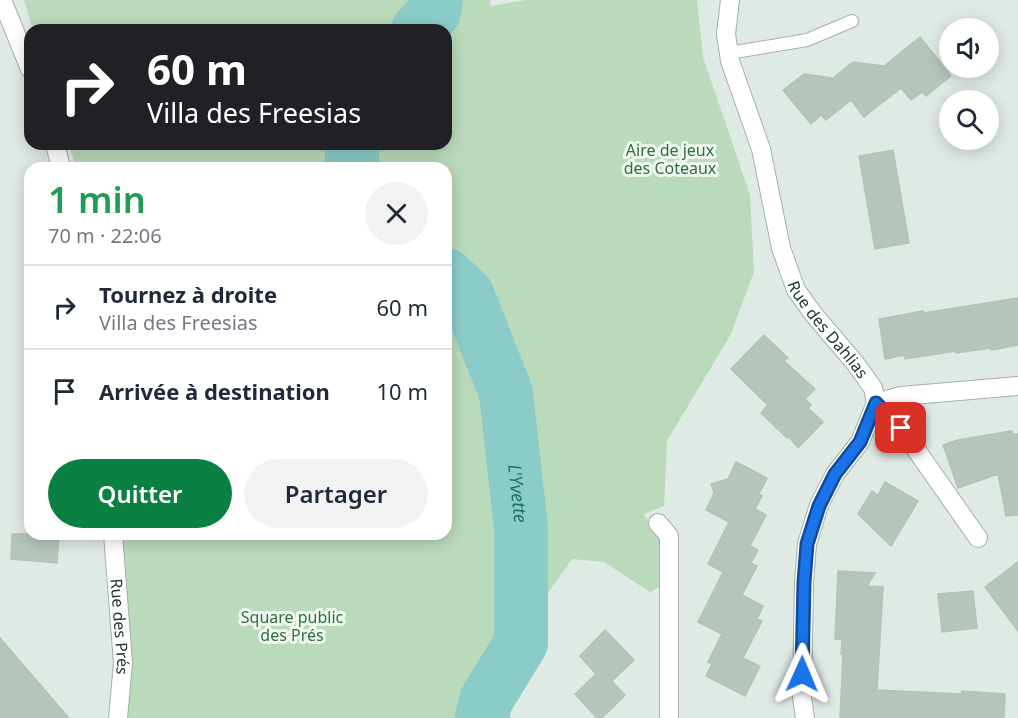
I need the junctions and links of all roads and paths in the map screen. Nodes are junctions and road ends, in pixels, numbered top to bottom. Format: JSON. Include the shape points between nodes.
{"nodes":[{"id":1,"x":2,"y":0,"type":"edge"},
{"id":2,"x":730,"y":0,"type":"edge"},
{"id":3,"x":852,"y":21,"type":"dead end"},
{"id":4,"x":729,"y":53,"type":"junction"},
{"id":5,"x":24,"y":54,"type":"edge"},
{"id":6,"x":1018,"y":386,"type":"edge"},
{"id":7,"x":876,"y":403,"type":"junction"},
{"id":8,"x":658,"y":523,"type":"dead end"},
{"id":9,"x":978,"y":538,"type":"dead end"},
{"id":10,"x":113,"y":540,"type":"edge"},
{"id":11,"x":118,"y":718,"type":"edge"},
{"id":12,"x":669,"y":718,"type":"edge"},
{"id":13,"x":805,"y":718,"type":"edge"}],
"edges":[{"from":1,"to":5,"type":"street"},
{"from":2,"to":4,"type":"street","name":"Rue des Dahlias","via":[[726,34]]},
{"from":3,"to":4,"type":"lane","via":[[807,39]]},
{"from":4,"to":7,"type":"street","name":"Rue des Dahlias","via":[[761,149],[781,248],[796,290],[873,388]]},
{"from":6,"to":7,"type":"street","via":[[901,396]]},
{"from":7,"to":9,"type":"street","via":[[901,428]]},
{"from":7,"to":13,"type":"street","via":[[860,442],[835,474],[819,506],[807,544],[802,697]]},
{"from":8,"to":12,"type":"street","via":[[669,536]]},
{"from":10,"to":11,"type":"street","name":"Rue des Prés","via":[[123,663]]}]}
